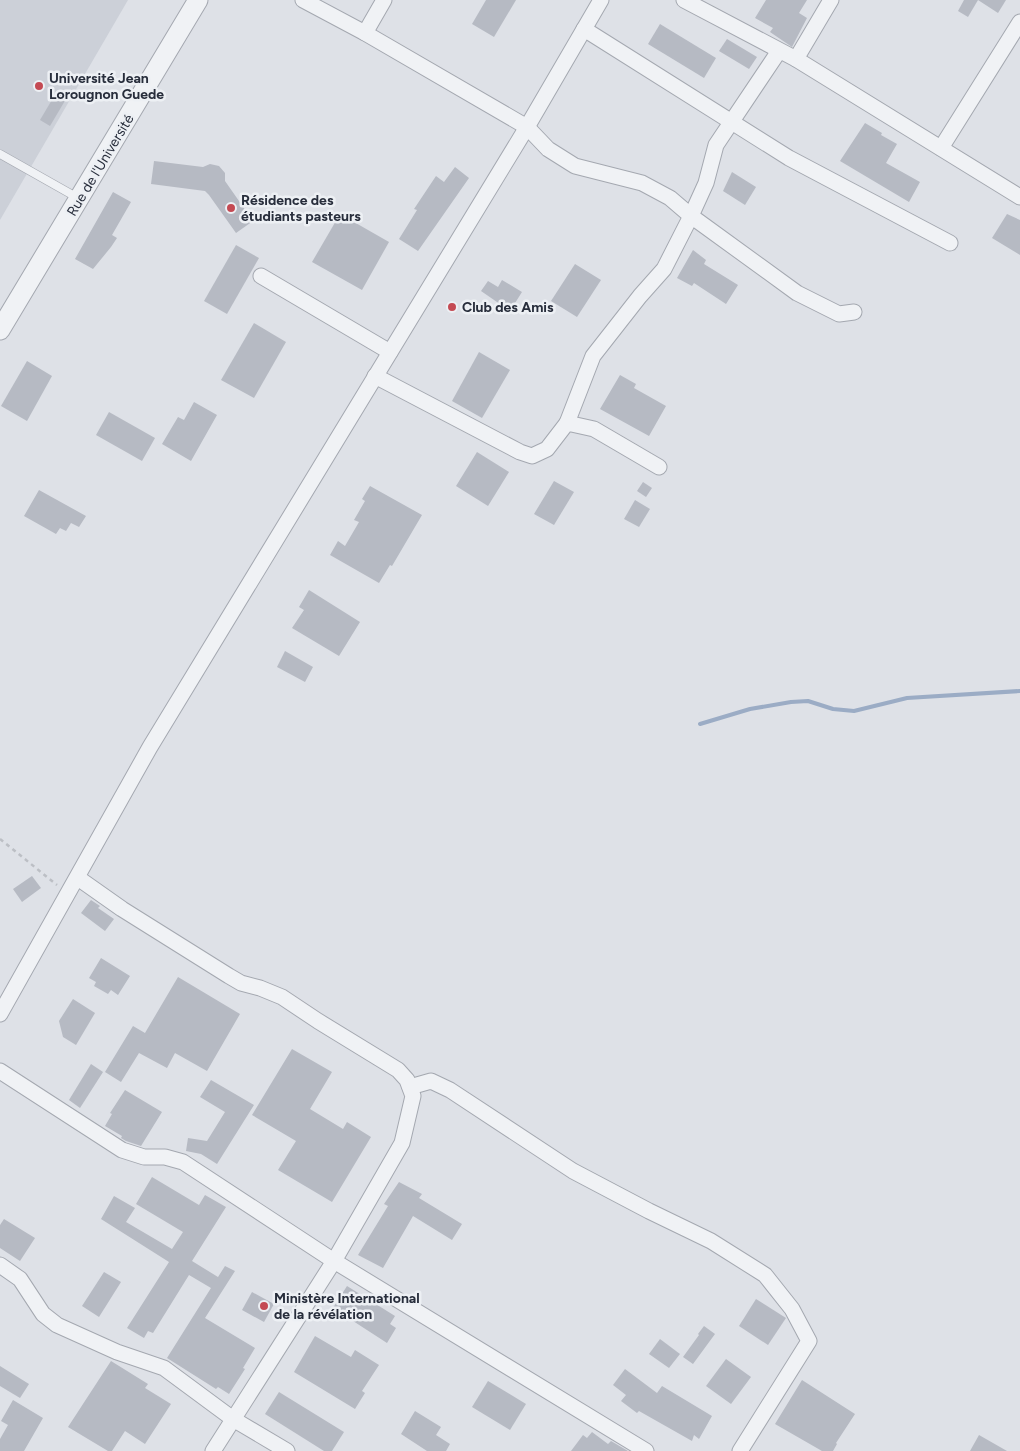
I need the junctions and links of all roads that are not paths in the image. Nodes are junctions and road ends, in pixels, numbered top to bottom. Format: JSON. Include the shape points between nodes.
{"nodes":[{"id":1,"x":198,"y":0,"type":"edge"},
{"id":2,"x":303,"y":0,"type":"edge"},
{"id":3,"x":384,"y":0,"type":"edge"},
{"id":4,"x":601,"y":0,"type":"edge"},
{"id":5,"x":684,"y":0,"type":"edge"},
{"id":6,"x":831,"y":0,"type":"edge"},
{"id":7,"x":1020,"y":22,"type":"edge"},
{"id":8,"x":584,"y":29,"type":"junction"},
{"id":9,"x":365,"y":33,"type":"junction"},
{"id":10,"x":779,"y":51,"type":"junction"},
{"id":11,"x":796,"y":60,"type":"junction"},
{"id":12,"x":730,"y":122,"type":"junction"},
{"id":13,"x":527,"y":127,"type":"junction"},
{"id":14,"x":941,"y":148,"type":"junction"},
{"id":15,"x":0,"y":154,"type":"edge"},
{"id":16,"x":1020,"y":197,"type":"edge"},
{"id":17,"x":80,"y":199,"type":"junction"},
{"id":18,"x":690,"y":216,"type":"junction"},
{"id":19,"x":950,"y":243,"type":"dead end"},
{"id":20,"x":261,"y":276,"type":"dead end"},
{"id":21,"x":854,"y":312,"type":"dead end"},
{"id":22,"x":0,"y":330,"type":"edge"},
{"id":23,"x":390,"y":352,"type":"junction"},
{"id":24,"x":375,"y":376,"type":"junction"},
{"id":25,"x":567,"y":423,"type":"junction"},
{"id":26,"x":659,"y":467,"type":"dead end"},
{"id":27,"x":78,"y":878,"type":"junction"},
{"id":28,"x":0,"y":1014,"type":"edge"},
{"id":29,"x":0,"y":1071,"type":"edge"},
{"id":30,"x":410,"y":1088,"type":"junction"},
{"id":31,"x":334,"y":1261,"type":"junction"},
{"id":32,"x":0,"y":1265,"type":"edge"},
{"id":33,"x":233,"y":1419,"type":"junction"},
{"id":34,"x":213,"y":1451,"type":"edge"},
{"id":35,"x":287,"y":1451,"type":"edge"},
{"id":36,"x":646,"y":1451,"type":"edge"},
{"id":37,"x":740,"y":1451,"type":"edge"}],
"edges":[{"from":1,"to":17,"type":"street","name":"Rue de l'Université"},
{"from":2,"to":9,"type":"street"},
{"from":3,"to":9,"type":"street"},
{"from":4,"to":8,"type":"street"},
{"from":5,"to":10,"type":"street"},
{"from":6,"to":11,"type":"street"},
{"from":7,"to":14,"type":"street"},
{"from":8,"to":12,"type":"street"},
{"from":8,"to":13,"type":"street"},
{"from":9,"to":13,"type":"street"},
{"from":10,"to":11,"type":"street"},
{"from":10,"to":12,"type":"street"},
{"from":11,"to":14,"type":"street"},
{"from":12,"to":18,"type":"street","via":[[716,145],[706,183]]},
{"from":12,"to":19,"type":"street","via":[[789,158]]},
{"from":13,"to":18,"type":"street","via":[[548,149],[575,166],[642,183],[670,198]]},
{"from":13,"to":23,"type":"street"},
{"from":14,"to":16,"type":"street"},
{"from":15,"to":17,"type":"lane"},
{"from":17,"to":22,"type":"street","name":"Rue de l'Université"},
{"from":18,"to":21,"type":"street","via":[[797,294],[839,314]]},
{"from":18,"to":25,"type":"street","via":[[664,269],[593,356]]},
{"from":20,"to":23,"type":"street"},
{"from":23,"to":24,"type":"street"},
{"from":24,"to":25,"type":"street","via":[[532,456],[547,449]]},
{"from":24,"to":27,"type":"street","via":[[150,747]]},
{"from":25,"to":26,"type":"street","via":[[594,429]]},
{"from":27,"to":28,"type":"street"},
{"from":27,"to":30,"type":"street","via":[[229,976],[282,997],[398,1070]]},
{"from":29,"to":31,"type":"street","via":[[122,1150],[144,1158],[165,1157],[183,1162]]},
{"from":30,"to":31,"type":"street","via":[[413,1096],[402,1143]]},
{"from":30,"to":37,"type":"street","via":[[431,1081],[450,1090],[573,1171],[711,1242],[769,1280],[792,1309],[809,1341]]},
{"from":31,"to":33,"type":"street"},
{"from":31,"to":36,"type":"street"},
{"from":32,"to":33,"type":"street","via":[[20,1279],[43,1314],[57,1325],[117,1352],[164,1368]]},
{"from":33,"to":34,"type":"street"},
{"from":33,"to":35,"type":"street"}]}
